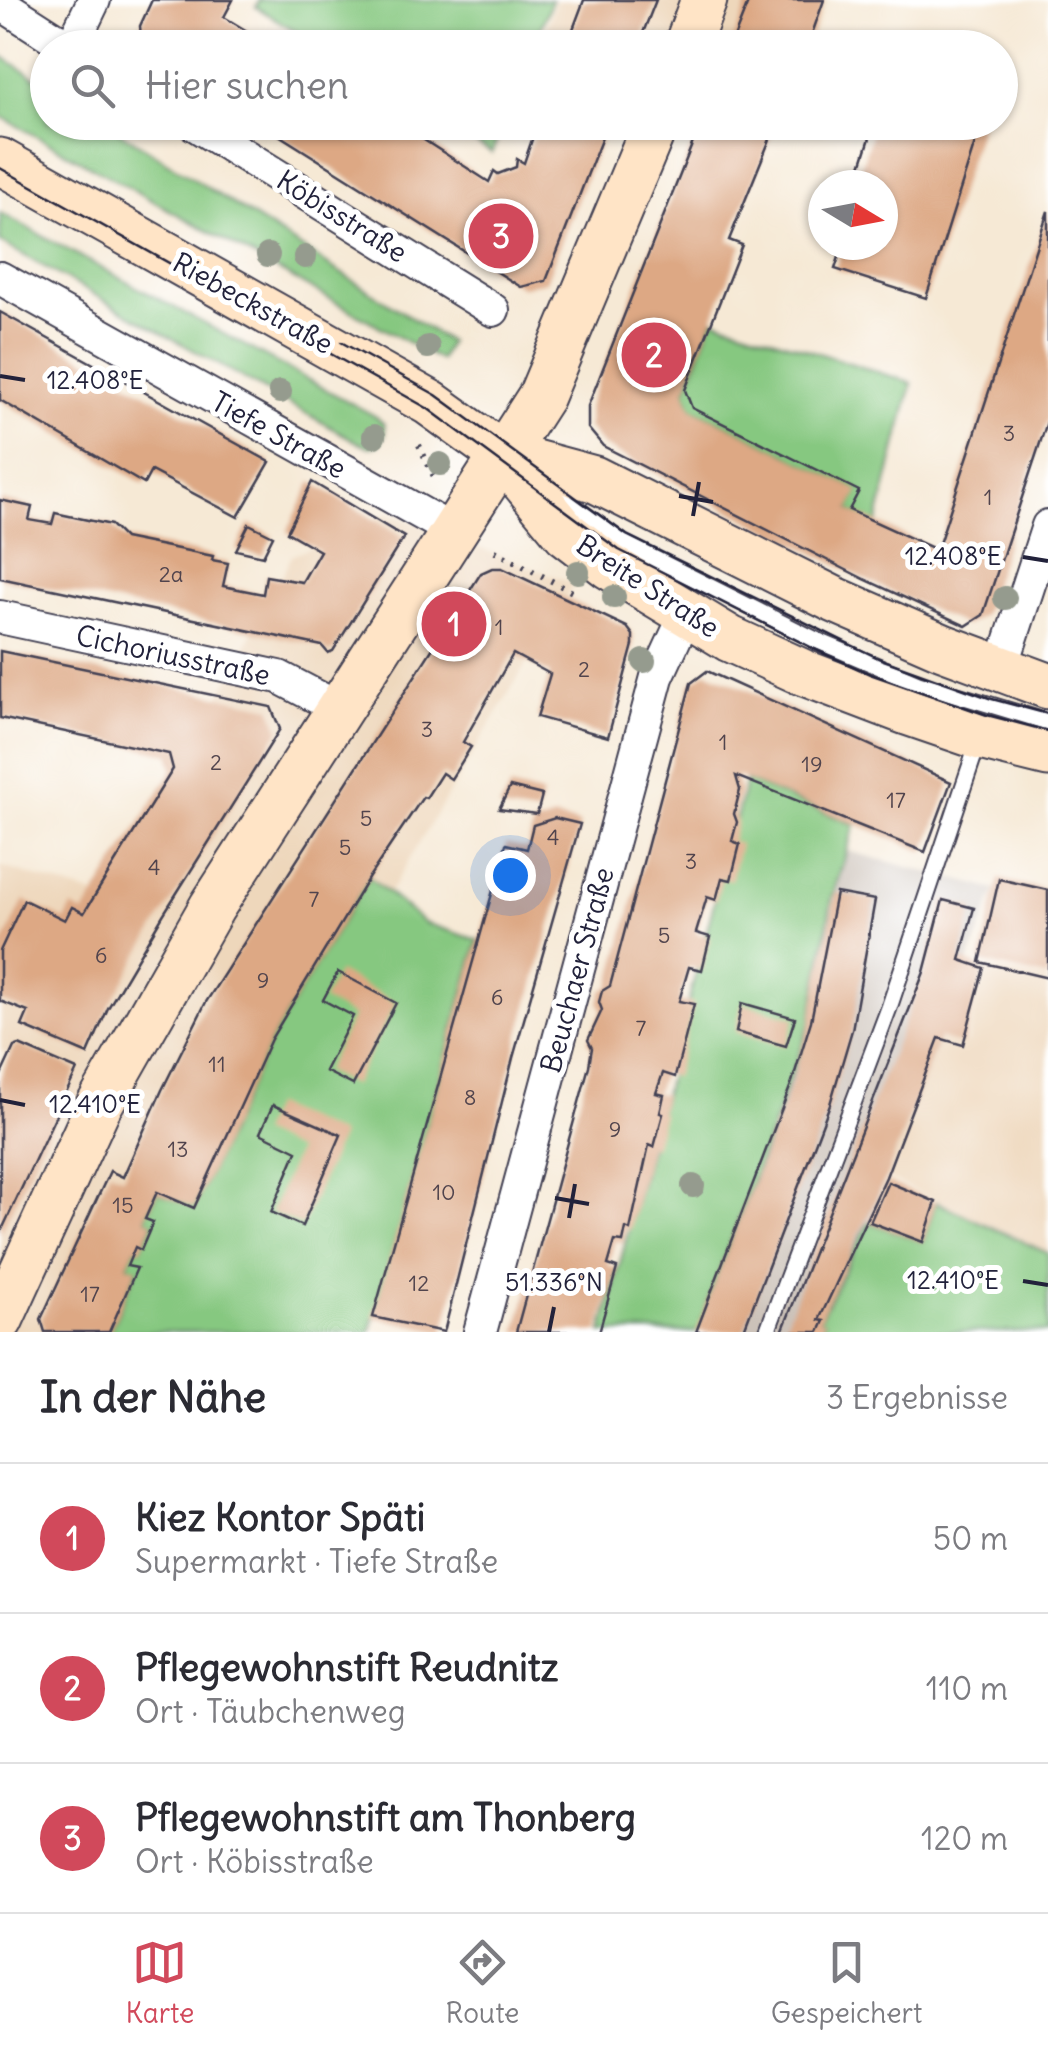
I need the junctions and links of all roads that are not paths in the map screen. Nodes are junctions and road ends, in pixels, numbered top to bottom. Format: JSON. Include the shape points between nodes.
{"nodes":[{"id":1,"x":94,"y":0,"type":"edge"},
{"id":2,"x":704,"y":0,"type":"edge"},
{"id":3,"x":0,"y":2,"type":"edge"},
{"id":4,"x":43,"y":30,"type":"edge"},
{"id":5,"x":80,"y":30,"type":"edge"},
{"id":6,"x":693,"y":30,"type":"edge"},
{"id":7,"x":220,"y":140,"type":"edge"},
{"id":8,"x":649,"y":140,"type":"edge"},
{"id":9,"x":0,"y":161,"type":"edge"},
{"id":10,"x":0,"y":278,"type":"edge"},
{"id":11,"x":493,"y":310,"type":"dead end"},
{"id":12,"x":500,"y":454,"type":"junction"},
{"id":13,"x":449,"y":515,"type":"junction"},
{"id":14,"x":1048,"y":526,"type":"edge"},
{"id":15,"x":687,"y":612,"type":"junction"},
{"id":16,"x":0,"y":617,"type":"edge"},
{"id":17,"x":1000,"y":670,"type":"junction"},
{"id":18,"x":1048,"y":686,"type":"edge"},
{"id":19,"x":340,"y":709,"type":"junction"},
{"id":20,"x":1048,"y":722,"type":"edge"},
{"id":21,"x":980,"y":736,"type":"junction"},
{"id":22,"x":1048,"y":754,"type":"edge"},
{"id":23,"x":0,"y":1320,"type":"edge"},
{"id":24,"x":480,"y":1332,"type":"edge"},
{"id":25,"x":767,"y":1332,"type":"edge"}],
"edges":[{"from":1,"to":5,"type":"street"},
{"from":2,"to":6,"type":"main road"},
{"from":3,"to":4,"type":"street"},
{"from":7,"to":11,"type":"street","name":"Köbisstraße"},
{"from":8,"to":12,"type":"main road","via":[[564,348],[541,396]]},
{"from":9,"to":12,"type":"main road","name":"Riebeckstraße","via":[[430,403]]},
{"from":10,"to":13,"type":"street","name":"Tiefe Straße","via":[[305,449]]},
{"from":12,"to":13,"type":"main road"},
{"from":12,"to":15,"type":"main road","name":"Breite Straße","via":[[566,533]]},
{"from":12,"to":17,"type":"main road","via":[[594,479],[833,599]]},
{"from":12,"to":20,"type":"lane","via":[[623,543],[816,640],[918,683]]},
{"from":13,"to":19,"type":"main road"},
{"from":14,"to":17,"type":"street"},
{"from":15,"to":21,"type":"main road","name":"Breite Straße","via":[[802,672]]},
{"from":15,"to":24,"type":"street","name":"Beuchaer Straße","via":[[656,677]]},
{"from":16,"to":19,"type":"street","name":"Cichoriusstraße","via":[[279,676]]},
{"from":17,"to":18,"type":"main road"},
{"from":19,"to":23,"type":"main road","via":[[136,1038]]},
{"from":21,"to":22,"type":"main road","name":"Breite Straße"},
{"from":21,"to":25,"type":"lane","via":[[889,1008]]}]}
